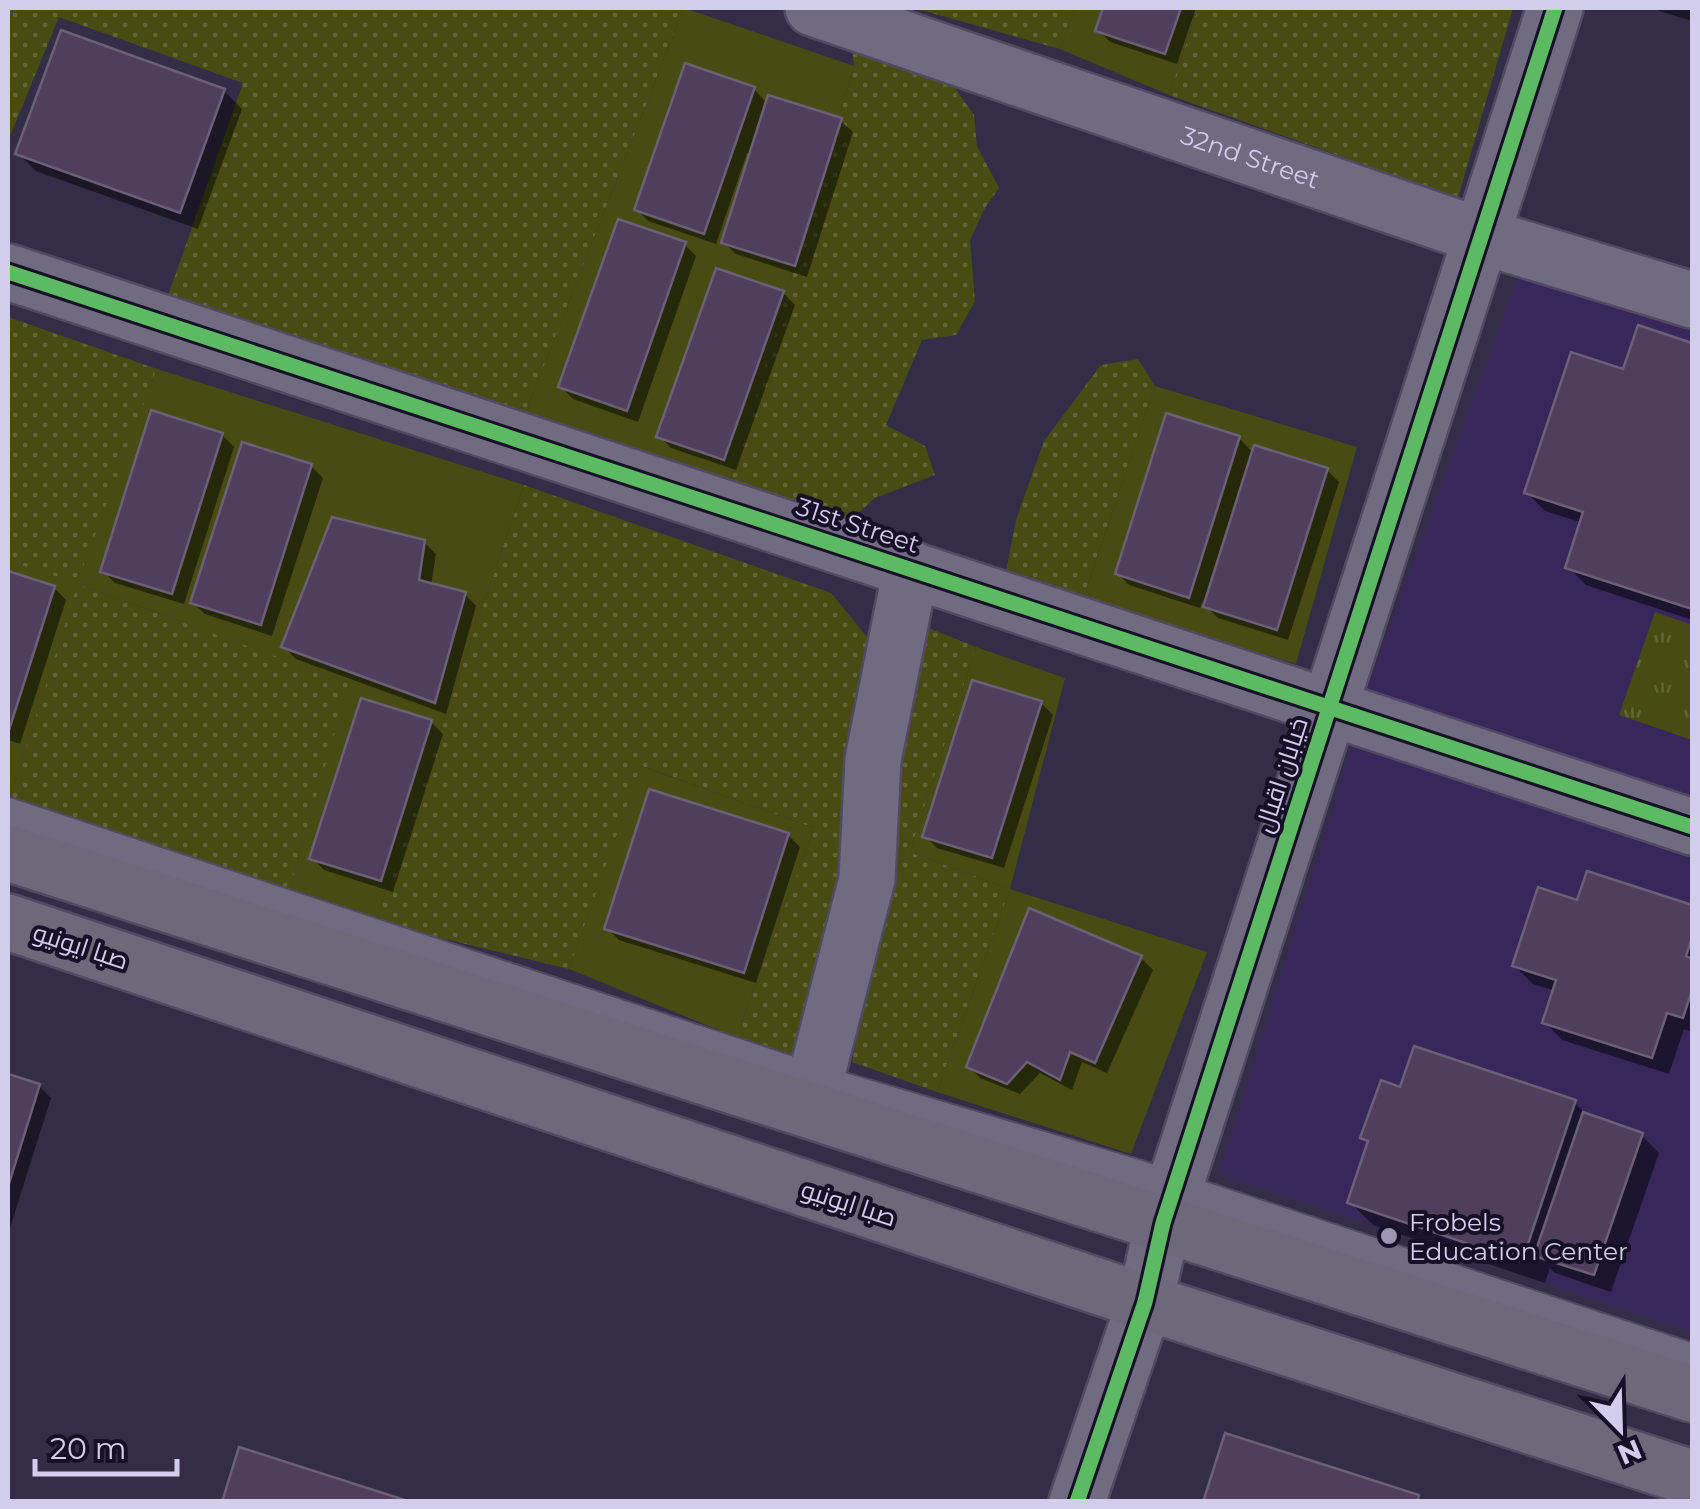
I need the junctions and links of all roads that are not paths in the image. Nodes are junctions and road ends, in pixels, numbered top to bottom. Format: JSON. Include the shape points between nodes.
{"nodes":[{"id":1,"x":813,"y":8,"type":"edge"},
{"id":2,"x":1555,"y":8,"type":"edge"},
{"id":3,"x":1481,"y":236,"type":"junction"},
{"id":4,"x":8,"y":272,"type":"edge"},
{"id":5,"x":1692,"y":300,"type":"edge"},
{"id":6,"x":910,"y":569,"type":"junction"},
{"id":7,"x":1330,"y":706,"type":"junction"},
{"id":8,"x":8,"y":812,"type":"edge"},
{"id":9,"x":1692,"y":827,"type":"edge"},
{"id":10,"x":8,"y":853,"type":"edge"},
{"id":11,"x":8,"y":922,"type":"edge"},
{"id":12,"x":812,"y":1094,"type":"junction"},
{"id":13,"x":1169,"y":1204,"type":"junction"},
{"id":14,"x":1144,"y":1302,"type":"junction"},
{"id":15,"x":1692,"y":1358,"type":"edge"},
{"id":16,"x":1692,"y":1394,"type":"edge"},
{"id":17,"x":1692,"y":1478,"type":"edge"},
{"id":18,"x":1077,"y":1502,"type":"edge"}],
"edges":[{"from":1,"to":3,"type":"street","name":"32nd Street"},
{"from":2,"to":3,"type":"street","name":"خیابان اقبال"},
{"from":3,"to":5,"type":"street","name":"32nd Street"},
{"from":3,"to":7,"type":"street","name":"خیابان اقبال"},
{"from":4,"to":6,"type":"street","name":"31st Street"},
{"from":6,"to":7,"type":"street","name":"31st Street"},
{"from":6,"to":12,"type":"street","via":[[872,760],[867,880]]},
{"from":7,"to":9,"type":"street","name":"31st Street"},
{"from":7,"to":13,"type":"street","name":"خیابان اقبال"},
{"from":8,"to":12,"type":"lane"},
{"from":10,"to":12,"type":"main road"},
{"from":11,"to":14,"type":"main road","name":"صبا ایونیو"},
{"from":12,"to":13,"type":"main road"},
{"from":13,"to":14,"type":"street","name":"خیابان اقبال"},
{"from":13,"to":15,"type":"lane"},
{"from":13,"to":16,"type":"main road"},
{"from":14,"to":17,"type":"main road","name":"صبا ایونیو"},
{"from":14,"to":18,"type":"street","name":"خیابان اقبال"}]}
